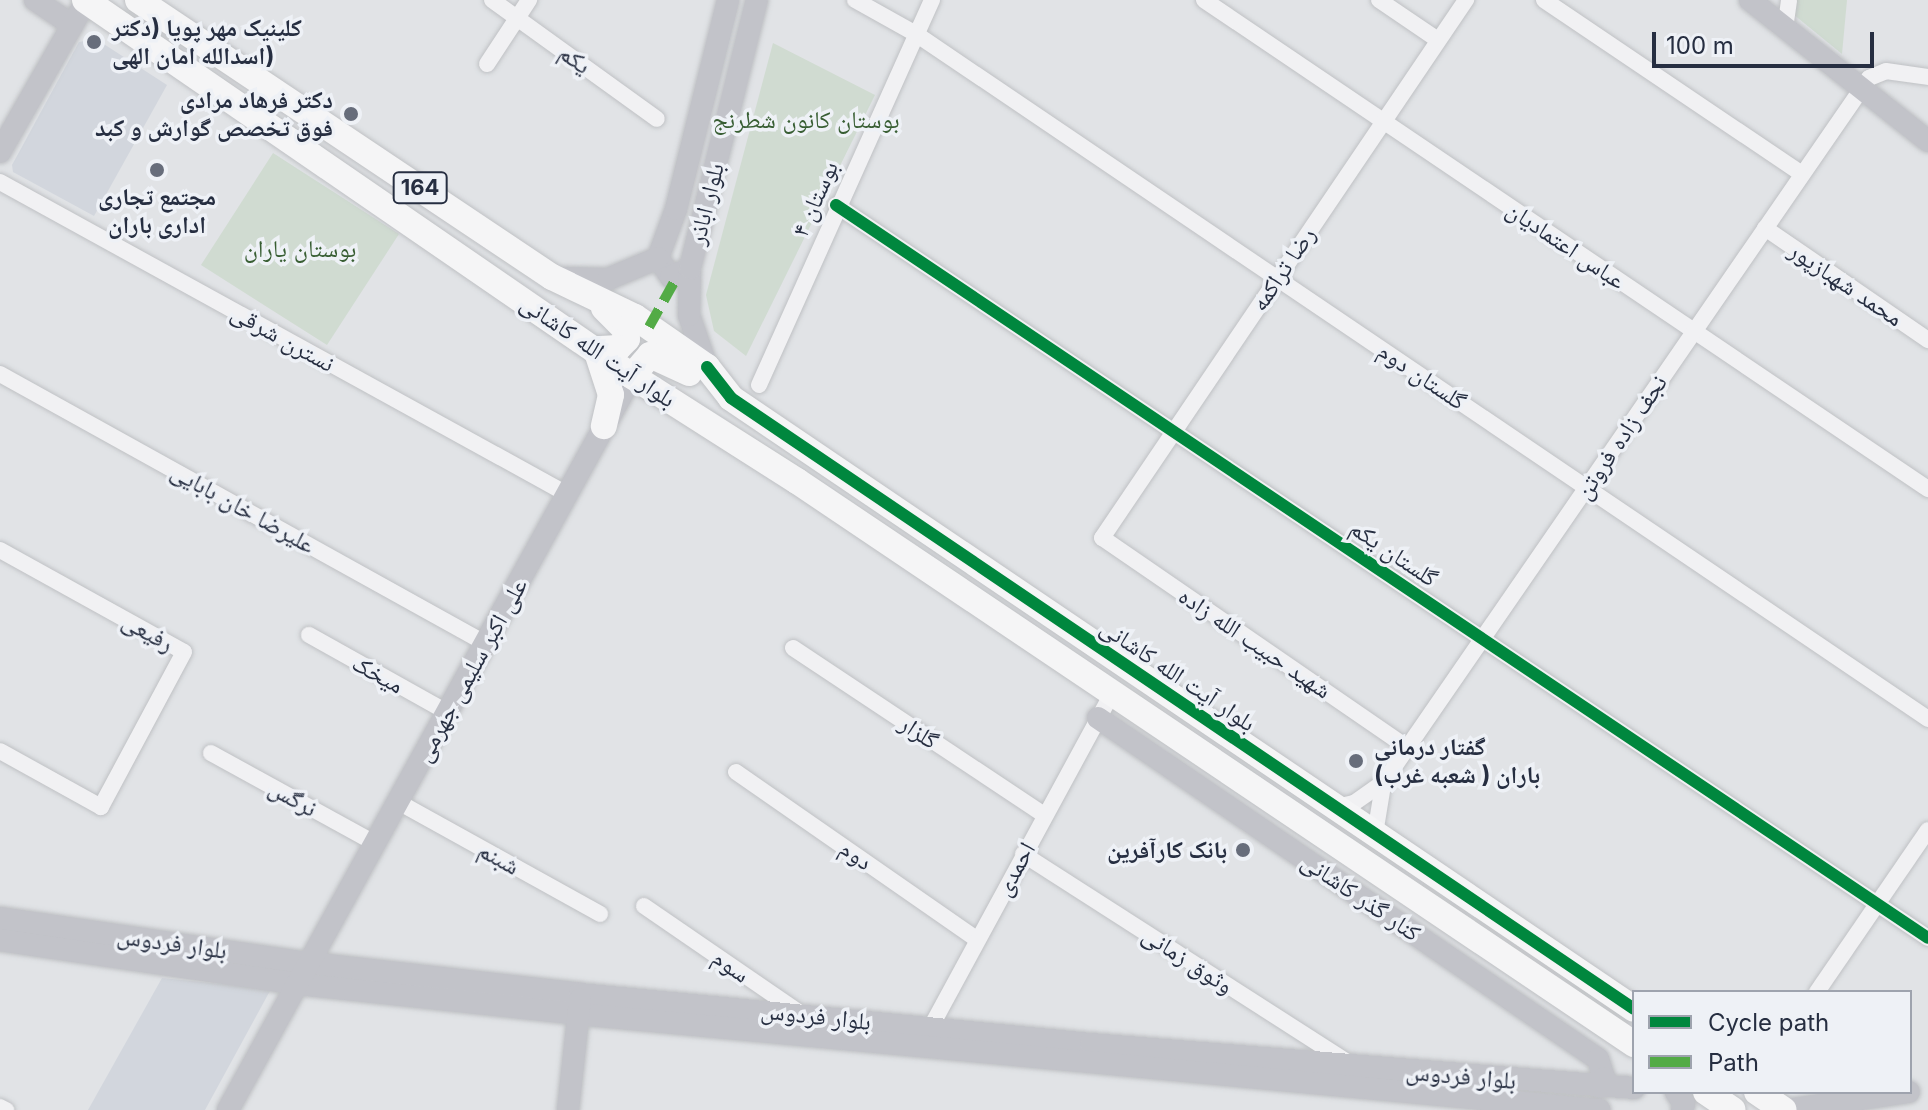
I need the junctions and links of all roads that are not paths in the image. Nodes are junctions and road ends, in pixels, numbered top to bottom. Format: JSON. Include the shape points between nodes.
{"nodes":[{"id":1,"x":35,"y":0,"type":"edge"},
{"id":2,"x":85,"y":0,"type":"edge"},
{"id":3,"x":138,"y":0,"type":"edge"},
{"id":4,"x":492,"y":0,"type":"edge"},
{"id":5,"x":529,"y":0,"type":"edge"},
{"id":6,"x":728,"y":0,"type":"edge"},
{"id":7,"x":757,"y":0,"type":"edge"},
{"id":8,"x":855,"y":0,"type":"edge"},
{"id":9,"x":932,"y":0,"type":"edge"},
{"id":10,"x":1204,"y":0,"type":"edge"},
{"id":11,"x":1379,"y":0,"type":"edge"},
{"id":12,"x":1466,"y":0,"type":"edge"},
{"id":13,"x":1544,"y":0,"type":"edge"},
{"id":14,"x":1750,"y":0,"type":"edge"},
{"id":15,"x":1789,"y":0,"type":"edge"},
{"id":16,"x":517,"y":17,"type":"junction"},
{"id":17,"x":72,"y":25,"type":"junction"},
{"id":18,"x":1785,"y":29,"type":"junction"},
{"id":19,"x":916,"y":34,"type":"junction"},
{"id":20,"x":1438,"y":40,"type":"junction"},
{"id":21,"x":487,"y":64,"type":"dead end"},
{"id":22,"x":1928,"y":77,"type":"edge"},
{"id":23,"x":1859,"y":91,"type":"junction"},
{"id":24,"x":657,"y":119,"type":"dead end"},
{"id":25,"x":1383,"y":121,"type":"junction"},
{"id":26,"x":1928,"y":141,"type":"edge"},
{"id":27,"x":0,"y":152,"type":"edge"},
{"id":28,"x":1802,"y":174,"type":"junction"},
{"id":29,"x":0,"y":182,"type":"edge"},
{"id":30,"x":836,"y":205,"type":"junction"},
{"id":31,"x":1765,"y":228,"type":"junction"},
{"id":32,"x":658,"y":258,"type":"junction"},
{"id":33,"x":690,"y":268,"type":"junction"},
{"id":34,"x":552,"y":277,"type":"junction"},
{"id":35,"x":1277,"y":278,"type":"junction"},
{"id":36,"x":599,"y":303,"type":"junction"},
{"id":37,"x":1694,"y":331,"type":"junction"},
{"id":38,"x":1928,"y":340,"type":"edge"},
{"id":39,"x":596,"y":349,"type":"junction"},
{"id":40,"x":707,"y":367,"type":"junction"},
{"id":41,"x":0,"y":374,"type":"edge"},
{"id":42,"x":632,"y":376,"type":"junction"},
{"id":43,"x":759,"y":385,"type":"dead end"},
{"id":44,"x":731,"y":398,"type":"junction"},
{"id":45,"x":604,"y":426,"type":"junction"},
{"id":46,"x":1173,"y":432,"type":"junction"},
{"id":47,"x":1587,"y":488,"type":"junction"},
{"id":48,"x":1928,"y":489,"type":"edge"},
{"id":49,"x":567,"y":494,"type":"junction"},
{"id":50,"x":1102,"y":538,"type":"joint"},
{"id":51,"x":0,"y":550,"type":"edge"},
{"id":52,"x":309,"y":635,"type":"dead end"},
{"id":53,"x":1483,"y":639,"type":"junction"},
{"id":54,"x":485,"y":643,"type":"junction"},
{"id":55,"x":793,"y":648,"type":"dead end"},
{"id":56,"x":1112,"y":693,"type":"junction"},
{"id":57,"x":447,"y":712,"type":"junction"},
{"id":58,"x":1098,"y":718,"type":"junction"},
{"id":59,"x":1928,"y":719,"type":"edge"},
{"id":60,"x":1408,"y":748,"type":"junction"},
{"id":61,"x":0,"y":751,"type":"edge"},
{"id":62,"x":211,"y":753,"type":"dead end"},
{"id":63,"x":736,"y":772,"type":"dead end"},
{"id":64,"x":1383,"y":783,"type":"junction"},
{"id":65,"x":398,"y":802,"type":"junction"},
{"id":66,"x":1336,"y":807,"type":"junction"},
{"id":67,"x":1044,"y":815,"type":"junction"},
{"id":68,"x":1928,"y":830,"type":"edge"},
{"id":69,"x":1375,"y":834,"type":"junction"},
{"id":70,"x":375,"y":843,"type":"junction"},
{"id":71,"x":1023,"y":854,"type":"junction"},
{"id":72,"x":1877,"y":904,"type":"junction"},
{"id":73,"x":644,"y":906,"type":"dead end"},
{"id":74,"x":600,"y":914,"type":"dead end"},
{"id":75,"x":0,"y":918,"type":"edge"},
{"id":76,"x":1928,"y":938,"type":"edge"},
{"id":77,"x":976,"y":939,"type":"junction"},
{"id":78,"x":0,"y":940,"type":"edge"},
{"id":79,"x":310,"y":963,"type":"junction"},
{"id":80,"x":298,"y":984,"type":"junction"},
{"id":81,"x":1818,"y":990,"type":"edge"},
{"id":82,"x":579,"y":1004,"type":"junction"},
{"id":83,"x":1632,"y":1008,"type":"edge"},
{"id":84,"x":800,"y":1024,"type":"junction"},
{"id":85,"x":926,"y":1037,"type":"junction"},
{"id":86,"x":1632,"y":1043,"type":"edge"},
{"id":87,"x":1352,"y":1077,"type":"junction"},
{"id":88,"x":1478,"y":1078,"type":"junction"},
{"id":89,"x":1632,"y":1089,"type":"edge"},
{"id":90,"x":1709,"y":1094,"type":"edge"},
{"id":91,"x":1760,"y":1094,"type":"edge"},
{"id":92,"x":1896,"y":1094,"type":"edge"},
{"id":93,"x":1599,"y":1099,"type":"edge"},
{"id":94,"x":1474,"y":1105,"type":"edge"},
{"id":95,"x":0,"y":1107,"type":"edge"},
{"id":96,"x":6,"y":1110,"type":"edge"},
{"id":97,"x":228,"y":1110,"type":"edge"},
{"id":98,"x":568,"y":1110,"type":"edge"},
{"id":99,"x":1733,"y":1110,"type":"edge"},
{"id":100,"x":1786,"y":1110,"type":"edge"}],
"edges":[{"from":1,"to":17,"type":"main road"},
{"from":2,"to":17,"type":"main road"},
{"from":2,"to":39,"type":"main road","name":"بلوار آیت الله کاشانی","number":"164"},
{"from":3,"to":34,"type":"main road","name":"بلوار آیت الله کاشانی","number":"164"},
{"from":4,"to":16,"type":"street","name":"یکم"},
{"from":5,"to":16,"type":"street"},
{"from":6,"to":32,"type":"main road","name":"بلوار اباذر","via":[[676,209]]},
{"from":7,"to":33,"type":"main road","name":"بلوار اباذر"},
{"from":8,"to":19,"type":"street","name":"گلستان دوم"},
{"from":9,"to":19,"type":"street","name":"بوستان ۴"},
{"from":10,"to":25,"type":"street","name":"عباس اعتمادیان"},
{"from":11,"to":20,"type":"street"},
{"from":12,"to":20,"type":"street","name":"رضا تراکمه"},
{"from":13,"to":28,"type":"street"},
{"from":14,"to":18,"type":"main road"},
{"from":15,"to":18,"type":"street"},
{"from":16,"to":21,"type":"street"},
{"from":16,"to":24,"type":"street","name":"یکم"},
{"from":17,"to":27,"type":"main road"},
{"from":18,"to":23,"type":"main road"},
{"from":19,"to":30,"type":"street","name":"بوستان ۴"},
{"from":19,"to":35,"type":"street","name":"گلستان دوم"},
{"from":20,"to":25,"type":"street","name":"رضا تراکمه"},
{"from":22,"to":23,"type":"street","via":[[1886,71],[1869,78]]},
{"from":23,"to":26,"type":"main road"},
{"from":23,"to":28,"type":"street","name":"نجف زاده فروتن"},
{"from":25,"to":35,"type":"street","name":"رضا تراکمه"},
{"from":25,"to":37,"type":"street","name":"عباس اعتمادیان"},
{"from":28,"to":31,"type":"street","name":"نجف زاده فروتن"},
{"from":29,"to":49,"type":"street","name":"نسترن شرقی"},
{"from":30,"to":43,"type":"street","name":"بوستان ۴"},
{"from":30,"to":46,"type":"street","name":"گلستان یکم"},
{"from":31,"to":37,"type":"street","name":"نجف زاده فروتن"},
{"from":31,"to":38,"type":"street","name":"محمد شهبازپور"},
{"from":32,"to":33,"type":"main road","via":[[671,277]]},
{"from":32,"to":34,"type":"main road","via":[[608,279]]},
{"from":33,"to":40,"type":"main road","name":"بلوار اباذر","via":[[689,315]]},
{"from":34,"to":36,"type":"main road","name":"بلوار آیت الله کاشانی","number":"164"},
{"from":35,"to":46,"type":"street","name":"رضا تراکمه"},
{"from":35,"to":47,"type":"street","name":"گلستان دوم"},
{"from":36,"to":39,"type":"main road","via":[[625,329],[627,339],[618,348]]},
{"from":36,"to":40,"type":"main road","name":"بلوار آیت الله کاشانی","number":"164","via":[[635,317]]},
{"from":37,"to":47,"type":"street","name":"نجف زاده فروتن"},
{"from":37,"to":48,"type":"street","name":"عباس اعتمادیان"},
{"from":39,"to":42,"type":"main road","name":"بلوار آیت الله کاشانی","number":"164"},
{"from":39,"to":45,"type":"main road","via":[[611,395]]},
{"from":40,"to":44,"type":"main road","name":"بلوار آیت الله کاشانی","number":"164"},
{"from":41,"to":54,"type":"street","name":"علیرضا خان بابایی"},
{"from":42,"to":44,"type":"main road","via":[[643,359],[661,357]]},
{"from":42,"to":45,"type":"main road","name":"علی اکبر سلیمی جهرمی"},
{"from":42,"to":56,"type":"main road","name":"بلوار آیت الله کاشانی","number":"164"},
{"from":44,"to":66,"type":"main road","name":"بلوار آیت الله کاشانی","number":"164"},
{"from":45,"to":49,"type":"main road","name":"علی اکبر سلیمی جهرمی"},
{"from":46,"to":50,"type":"street","name":"رضا تراکمه"},
{"from":46,"to":53,"type":"street","name":"گلستان یکم"},
{"from":47,"to":53,"type":"street","name":"نجف زاده فروتن"},
{"from":47,"to":59,"type":"street","name":"گلستان دوم"},
{"from":49,"to":54,"type":"main road","name":"علی اکبر سلیمی جهرمی"},
{"from":50,"to":60,"type":"street","name":"شهید حبیب الله زاده"},
{"from":51,"to":61,"type":"street","name":"رفیعی","via":[[184,652],[101,807]]},
{"from":52,"to":57,"type":"street","name":"میخک"},
{"from":53,"to":60,"type":"street","name":"نجف زاده فروتن"},
{"from":53,"to":72,"type":"street","name":"گلستان یکم"},
{"from":54,"to":57,"type":"main road","name":"علی اکبر سلیمی جهرمی"},
{"from":55,"to":67,"type":"street","name":"گلزار"},
{"from":56,"to":58,"type":"street","name":"احمدی"},
{"from":56,"to":86,"type":"main road","name":"بلوار آیت الله کاشانی","number":"164"},
{"from":57,"to":65,"type":"main road","name":"علی اکبر سلیمی جهرمی"},
{"from":58,"to":67,"type":"street","name":"احمدی"},
{"from":58,"to":93,"type":"main road","name":"کنار گذر کاشانی","via":[[1598,1059],[1604,1078]]},
{"from":60,"to":64,"type":"street","name":"نجف زاده فروتن"},
{"from":62,"to":70,"type":"street","name":"نرگس"},
{"from":63,"to":77,"type":"street","name":"دوم"},
{"from":64,"to":66,"type":"street","name":"نجف زاده فروتن","via":[[1354,803]]},
{"from":64,"to":69,"type":"street","name":"نجف زاده فروتن"},
{"from":65,"to":70,"type":"main road","name":"علی اکبر سلیمی جهرمی"},
{"from":65,"to":74,"type":"street","name":"شبنم"},
{"from":66,"to":69,"type":"main road","name":"بلوار آیت الله کاشانی","number":"164"},
{"from":67,"to":71,"type":"street","name":"احمدی"},
{"from":68,"to":72,"type":"street"},
{"from":69,"to":83,"type":"main road","name":"بلوار آیت الله کاشانی","number":"164"},
{"from":70,"to":79,"type":"main road","name":"علی اکبر سلیمی جهرمی"},
{"from":71,"to":77,"type":"street","name":"احمدی"},
{"from":71,"to":87,"type":"street","name":"وثوق زمانی"},
{"from":72,"to":76,"type":"street","name":"گلستان یکم"},
{"from":72,"to":81,"type":"street"},
{"from":73,"to":84,"type":"street","name":"سوم"},
{"from":75,"to":79,"type":"main road","name":"بلوار فردوس"},
{"from":77,"to":85,"type":"street","name":"احمدی"},
{"from":78,"to":80,"type":"main road","name":"بلوار فردوس"},
{"from":79,"to":80,"type":"main road","name":"علی اکبر سلیمی جهرمی"},
{"from":79,"to":82,"type":"main road","name":"بلوار فردوس"},
{"from":80,"to":82,"type":"main road","name":"بلوار فردوس"},
{"from":80,"to":97,"type":"main road"},
{"from":82,"to":84,"type":"main road","name":"بلوار فردوس"},
{"from":82,"to":98,"type":"main road"},
{"from":84,"to":85,"type":"main road","name":"بلوار فردوس"},
{"from":85,"to":87,"type":"main road","name":"بلوار فردوس"},
{"from":87,"to":88,"type":"main road","name":"بلوار فردوس"},
{"from":87,"to":94,"type":"main road","name":"بلوار فردوس"},
{"from":88,"to":93,"type":"main road","name":"بلوار فردوس"},
{"from":88,"to":94,"type":"main road"},
{"from":89,"to":93,"type":"main road","name":"بلوار فردوس"},
{"from":90,"to":99,"type":"main road"},
{"from":91,"to":100,"type":"main road"},
{"from":92,"to":100,"type":"main road"},
{"from":93,"to":94,"type":"main road","name":"بلوار فردوس"},
{"from":95,"to":96,"type":"street"}]}
